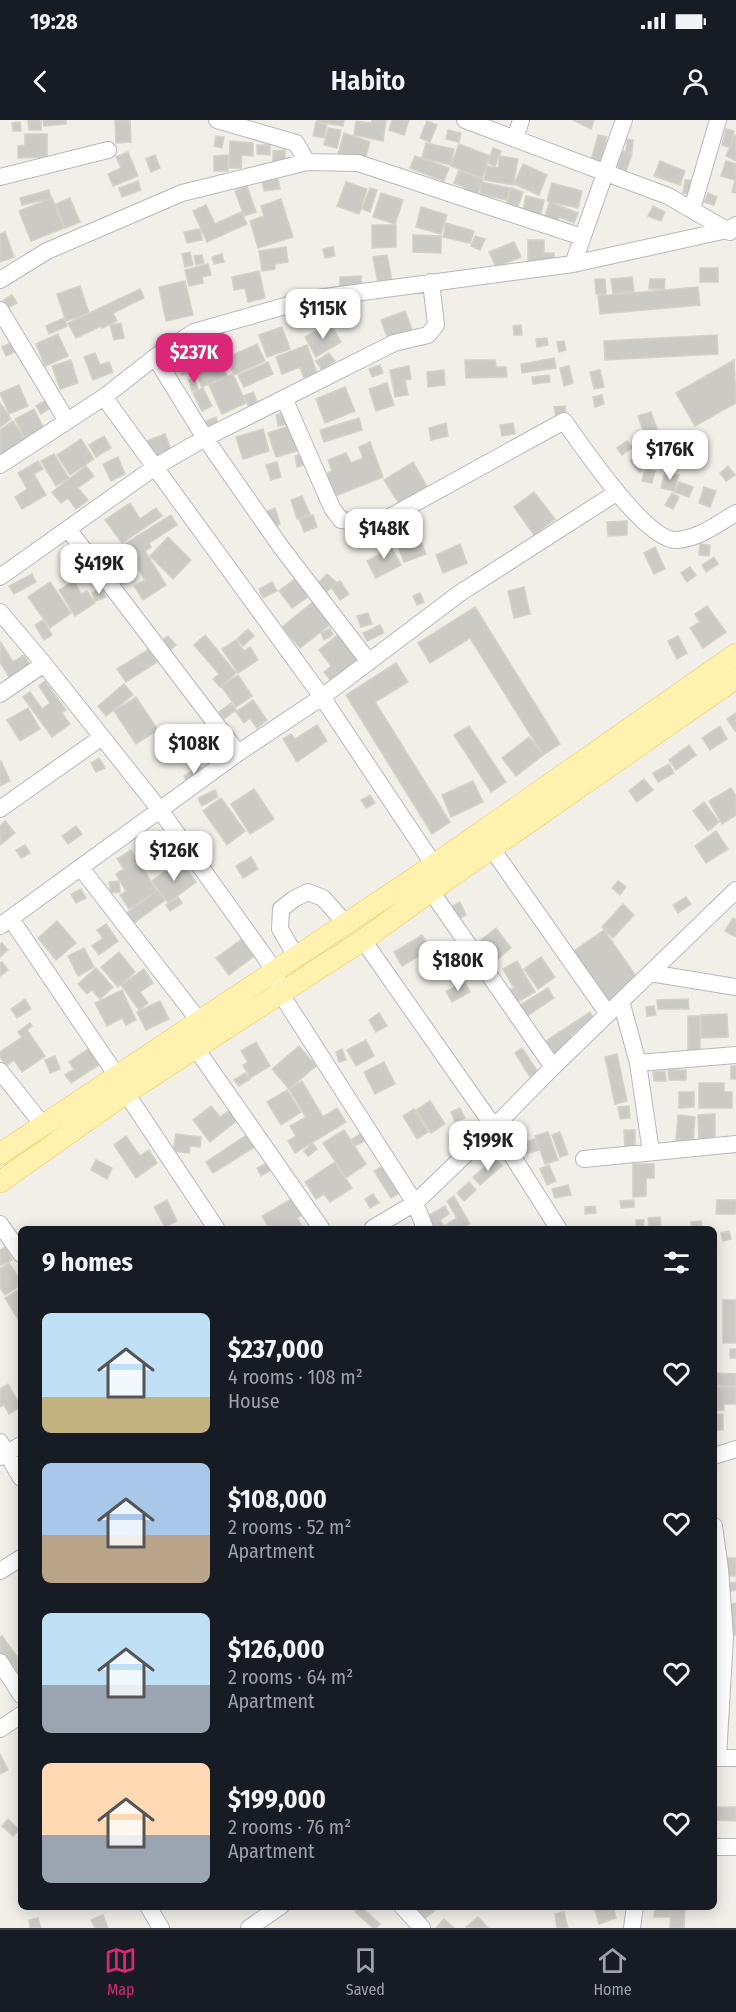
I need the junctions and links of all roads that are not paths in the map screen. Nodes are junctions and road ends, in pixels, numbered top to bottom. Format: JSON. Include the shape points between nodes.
{"nodes":[{"id":1,"x":217,"y":120,"type":"edge"},
{"id":2,"x":465,"y":120,"type":"edge"},
{"id":3,"x":521,"y":120,"type":"edge"},
{"id":4,"x":624,"y":120,"type":"edge"},
{"id":5,"x":718,"y":120,"type":"edge"},
{"id":6,"x":514,"y":138,"type":"junction"},
{"id":7,"x":108,"y":150,"type":"dead end"},
{"id":8,"x":307,"y":162,"type":"junction"},
{"id":9,"x":605,"y":172,"type":"junction"},
{"id":10,"x":0,"y":177,"type":"edge"},
{"id":11,"x":692,"y":210,"type":"junction"},
{"id":12,"x":733,"y":230,"type":"edge"},
{"id":13,"x":582,"y":237,"type":"junction"},
{"id":14,"x":573,"y":264,"type":"junction"},
{"id":15,"x":0,"y":280,"type":"edge"},
{"id":16,"x":431,"y":282,"type":"junction"},
{"id":17,"x":0,"y":310,"type":"edge"},
{"id":18,"x":155,"y":357,"type":"junction"},
{"id":19,"x":104,"y":397,"type":"junction"},
{"id":20,"x":284,"y":398,"type":"junction"},
{"id":21,"x":67,"y":421,"type":"junction"},
{"id":22,"x":205,"y":438,"type":"junction"},
{"id":23,"x":0,"y":465,"type":"edge"},
{"id":24,"x":155,"y":467,"type":"junction"},
{"id":25,"x":616,"y":493,"type":"junction"},
{"id":26,"x":736,"y":513,"type":"edge"},
{"id":27,"x":68,"y":529,"type":"junction"},
{"id":28,"x":0,"y":577,"type":"edge"},
{"id":29,"x":0,"y":612,"type":"edge"},
{"id":30,"x":736,"y":654,"type":"edge"},
{"id":31,"x":369,"y":662,"type":"junction"},
{"id":32,"x":44,"y":664,"type":"junction"},
{"id":33,"x":736,"y":678,"type":"edge"},
{"id":34,"x":0,"y":694,"type":"edge"},
{"id":35,"x":322,"y":697,"type":"junction"},
{"id":36,"x":102,"y":737,"type":"junction"},
{"id":37,"x":238,"y":753,"type":"junction"},
{"id":38,"x":0,"y":809,"type":"edge"},
{"id":39,"x":159,"y":810,"type":"junction"},
{"id":40,"x":492,"y":849,"type":"junction"},
{"id":41,"x":434,"y":865,"type":"junction"},
{"id":42,"x":81,"y":868,"type":"junction"},
{"id":43,"x":736,"y":890,"type":"edge"},
{"id":44,"x":431,"y":891,"type":"junction"},
{"id":45,"x":5,"y":923,"type":"edge"},
{"id":46,"x":346,"y":925,"type":"junction"},
{"id":47,"x":363,"y":940,"type":"junction"},
{"id":48,"x":297,"y":958,"type":"junction"},
{"id":49,"x":275,"y":971,"type":"junction"},
{"id":50,"x":650,"y":973,"type":"junction"},
{"id":51,"x":736,"y":987,"type":"edge"},
{"id":52,"x":281,"y":994,"type":"junction"},
{"id":53,"x":621,"y":1001,"type":"junction"},
{"id":54,"x":608,"y":1014,"type":"junction"},
{"id":55,"x":200,"y":1022,"type":"junction"},
{"id":56,"x":195,"y":1047,"type":"junction"},
{"id":57,"x":736,"y":1054,"type":"edge"},
{"id":58,"x":638,"y":1064,"type":"junction"},
{"id":59,"x":552,"y":1067,"type":"junction"},
{"id":60,"x":0,"y":1071,"type":"edge"},
{"id":61,"x":122,"y":1084,"type":"junction"},
{"id":62,"x":43,"y":1125,"type":"junction"},
{"id":63,"x":494,"y":1127,"type":"junction"},
{"id":64,"x":736,"y":1144,"type":"edge"},
{"id":65,"x":651,"y":1152,"type":"junction"},
{"id":66,"x":0,"y":1154,"type":"edge"},
{"id":67,"x":584,"y":1159,"type":"dead end"},
{"id":68,"x":0,"y":1182,"type":"edge"},
{"id":69,"x":415,"y":1203,"type":"junction"},
{"id":70,"x":0,"y":1224,"type":"edge"},
{"id":71,"x":215,"y":1226,"type":"edge"},
{"id":72,"x":320,"y":1226,"type":"edge"},
{"id":73,"x":376,"y":1226,"type":"edge"},
{"id":74,"x":423,"y":1226,"type":"edge"},
{"id":75,"x":557,"y":1226,"type":"edge"},
{"id":76,"x":18,"y":1250,"type":"edge"},
{"id":77,"x":7,"y":1449,"type":"edge"},
{"id":78,"x":736,"y":1449,"type":"edge"},
{"id":79,"x":717,"y":1455,"type":"edge"},
{"id":80,"x":18,"y":1472,"type":"edge"},
{"id":81,"x":717,"y":1548,"type":"edge"},
{"id":82,"x":18,"y":1560,"type":"edge"},
{"id":83,"x":0,"y":1571,"type":"edge"},
{"id":84,"x":0,"y":1662,"type":"edge"},
{"id":85,"x":18,"y":1690,"type":"edge"},
{"id":86,"x":18,"y":1717,"type":"edge"},
{"id":87,"x":0,"y":1729,"type":"edge"},
{"id":88,"x":717,"y":1744,"type":"edge"},
{"id":89,"x":717,"y":1757,"type":"edge"},
{"id":90,"x":736,"y":1758,"type":"edge"},
{"id":91,"x":717,"y":1847,"type":"edge"},
{"id":92,"x":736,"y":1847,"type":"edge"},
{"id":93,"x":150,"y":1910,"type":"edge"},
{"id":94,"x":275,"y":1910,"type":"edge"},
{"id":95,"x":406,"y":1910,"type":"edge"},
{"id":96,"x":634,"y":1910,"type":"edge"},
{"id":97,"x":161,"y":1928,"type":"edge"},
{"id":98,"x":249,"y":1928,"type":"edge"},
{"id":99,"x":422,"y":1928,"type":"edge"},
{"id":100,"x":632,"y":1928,"type":"edge"}],
"edges":[{"from":1,"to":8,"type":"street","via":[[296,143]]},
{"from":2,"to":6,"type":"street"},
{"from":3,"to":6,"type":"street"},
{"from":4,"to":9,"type":"street"},
{"from":5,"to":11,"type":"street"},
{"from":6,"to":9,"type":"street"},
{"from":7,"to":10,"type":"street"},
{"from":8,"to":13,"type":"street","via":[[358,163]]},
{"from":8,"to":15,"type":"street","via":[[182,193],[47,251]]},
{"from":9,"to":11,"type":"street","via":[[668,196]]},
{"from":9,"to":13,"type":"street"},
{"from":11,"to":12,"type":"street"},
{"from":12,"to":14,"type":"street"},
{"from":13,"to":14,"type":"street"},
{"from":14,"to":16,"type":"street"},
{"from":16,"to":18,"type":"street","via":[[310,299],[194,332]]},
{"from":16,"to":20,"type":"street","via":[[436,325],[428,335],[394,343]]},
{"from":17,"to":21,"type":"street"},
{"from":18,"to":19,"type":"street"},
{"from":18,"to":22,"type":"street"},
{"from":19,"to":21,"type":"street"},
{"from":19,"to":24,"type":"street"},
{"from":20,"to":22,"type":"street"},
{"from":20,"to":25,"type":"street","via":[[332,508],[341,520],[377,524],[564,422]]},
{"from":21,"to":23,"type":"street"},
{"from":22,"to":24,"type":"street"},
{"from":22,"to":31,"type":"street","via":[[281,547]]},
{"from":24,"to":27,"type":"street"},
{"from":24,"to":35,"type":"street"},
{"from":25,"to":26,"type":"street","via":[[657,532],[675,540],[698,536]]},
{"from":25,"to":31,"type":"street","via":[[460,594]]},
{"from":27,"to":28,"type":"street"},
{"from":27,"to":37,"type":"street"},
{"from":29,"to":32,"type":"street"},
{"from":30,"to":41,"type":"main road"},
{"from":31,"to":35,"type":"street"},
{"from":32,"to":34,"type":"street"},
{"from":32,"to":36,"type":"street"},
{"from":33,"to":40,"type":"main road"},
{"from":35,"to":37,"type":"street"},
{"from":35,"to":41,"type":"street"},
{"from":36,"to":38,"type":"street"},
{"from":36,"to":39,"type":"street"},
{"from":37,"to":39,"type":"street"},
{"from":39,"to":42,"type":"street"},
{"from":39,"to":49,"type":"street"},
{"from":40,"to":44,"type":"main road"},
{"from":40,"to":54,"type":"street"},
{"from":41,"to":46,"type":"main road"},
{"from":42,"to":45,"type":"street"},
{"from":42,"to":55,"type":"street"},
{"from":43,"to":50,"type":"street"},
{"from":44,"to":47,"type":"main road"},
{"from":44,"to":59,"type":"street"},
{"from":45,"to":61,"type":"street"},
{"from":46,"to":48,"type":"main road"},
{"from":46,"to":48,"type":"street","via":[[323,898],[308,892],[294,899],[281,909],[280,929]]},
{"from":47,"to":52,"type":"main road"},
{"from":47,"to":63,"type":"street"},
{"from":48,"to":49,"type":"main road"},
{"from":49,"to":52,"type":"street"},
{"from":49,"to":55,"type":"main road"},
{"from":50,"to":51,"type":"street"},
{"from":50,"to":53,"type":"street"},
{"from":52,"to":56,"type":"main road"},
{"from":52,"to":69,"type":"street"},
{"from":53,"to":54,"type":"street"},
{"from":53,"to":58,"type":"street"},
{"from":54,"to":59,"type":"street"},
{"from":55,"to":61,"type":"main road"},
{"from":56,"to":61,"type":"main road"},
{"from":56,"to":72,"type":"street"},
{"from":57,"to":58,"type":"street"},
{"from":58,"to":65,"type":"street"},
{"from":59,"to":63,"type":"street"},
{"from":60,"to":62,"type":"street"},
{"from":61,"to":62,"type":"main road"},
{"from":61,"to":68,"type":"main road"},
{"from":61,"to":71,"type":"street"},
{"from":62,"to":66,"type":"main road"},
{"from":63,"to":69,"type":"street"},
{"from":63,"to":75,"type":"street"},
{"from":64,"to":65,"type":"street"},
{"from":65,"to":67,"type":"street"},
{"from":69,"to":73,"type":"street"},
{"from":69,"to":74,"type":"street"},
{"from":70,"to":76,"type":"street"},
{"from":77,"to":80,"type":"street"},
{"from":78,"to":79,"type":"street"},
{"from":81,"to":88,"type":"street","via":[[725,1637]]},
{"from":82,"to":83,"type":"street"},
{"from":84,"to":85,"type":"street"},
{"from":86,"to":87,"type":"street"},
{"from":89,"to":90,"type":"street"},
{"from":91,"to":92,"type":"street"},
{"from":93,"to":97,"type":"street"},
{"from":94,"to":98,"type":"street"},
{"from":95,"to":99,"type":"street"},
{"from":96,"to":100,"type":"street"}]}
